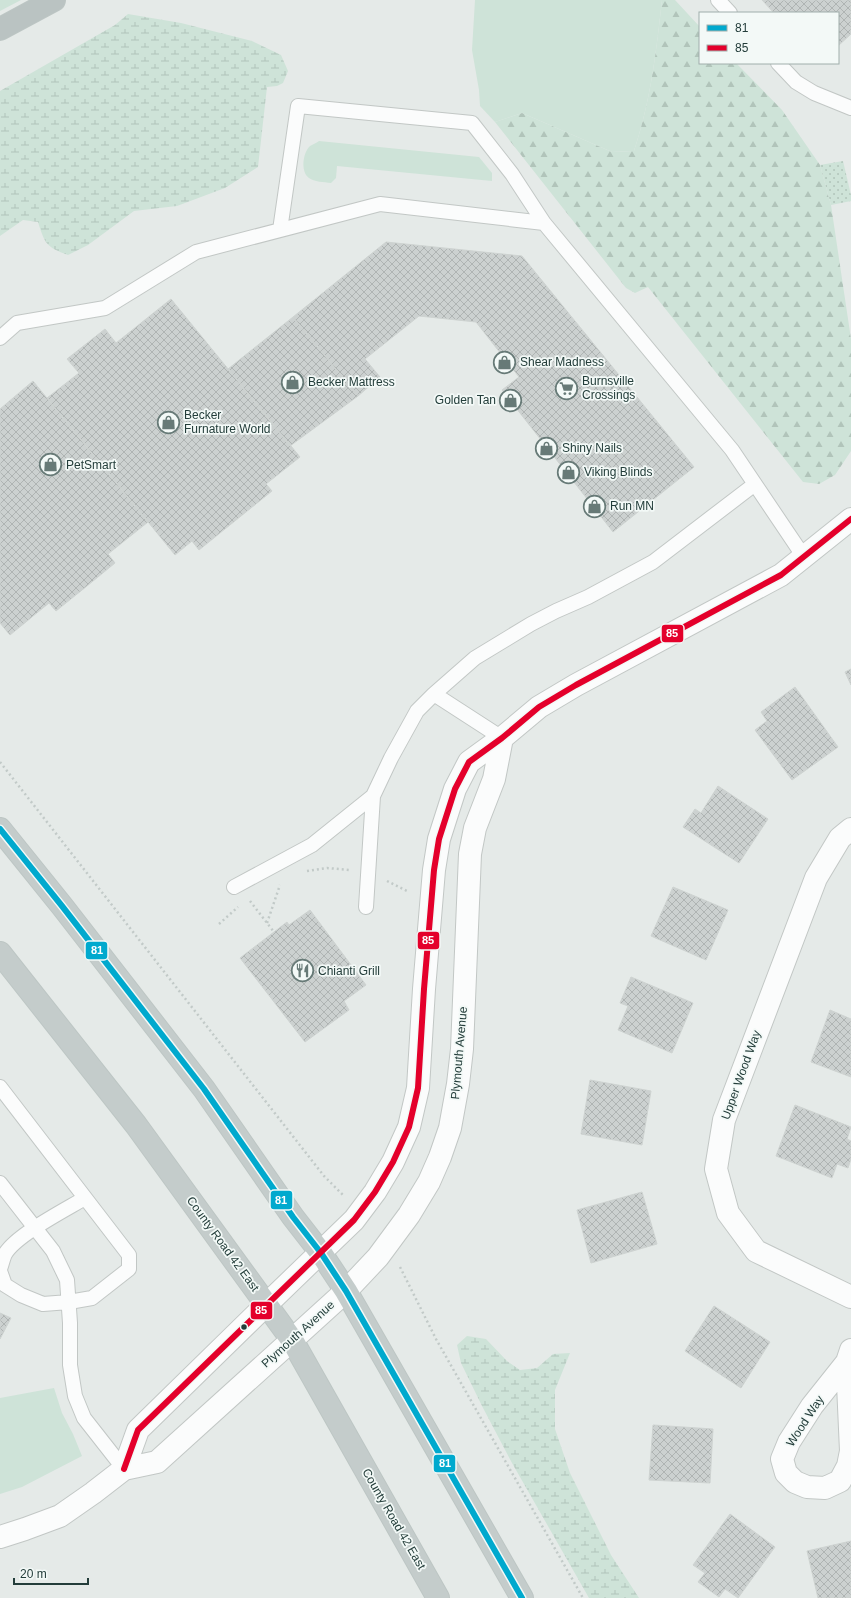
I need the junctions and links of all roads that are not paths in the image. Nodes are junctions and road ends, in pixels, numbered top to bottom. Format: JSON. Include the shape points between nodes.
{"nodes":[{"id":1,"x":54,"y":0,"type":"edge"},
{"id":2,"x":718,"y":0,"type":"edge"},
{"id":3,"x":729,"y":12,"type":"edge"},
{"id":4,"x":0,"y":29,"type":"edge"},
{"id":5,"x":779,"y":64,"type":"edge"},
{"id":6,"x":851,"y":108,"type":"edge"},
{"id":7,"x":544,"y":223,"type":"junction"},
{"id":8,"x":280,"y":230,"type":"junction"},
{"id":9,"x":0,"y":338,"type":"edge"},
{"id":10,"x":755,"y":484,"type":"junction"},
{"id":11,"x":851,"y":519,"type":"edge"},
{"id":12,"x":804,"y":557,"type":"junction"},
{"id":13,"x":434,"y":694,"type":"junction"},
{"id":14,"x":502,"y":738,"type":"junction"},
{"id":15,"x":373,"y":796,"type":"junction"},
{"id":16,"x":0,"y":829,"type":"edge"},
{"id":17,"x":851,"y":829,"type":"edge"},
{"id":18,"x":234,"y":887,"type":"road end"},
{"id":19,"x":366,"y":907,"type":"dead end"},
{"id":20,"x":0,"y":953,"type":"edge"},
{"id":21,"x":0,"y":1087,"type":"edge"},
{"id":22,"x":0,"y":1183,"type":"edge"},
{"id":23,"x":85,"y":1198,"type":"junction"},
{"id":24,"x":35,"y":1228,"type":"junction"},
{"id":25,"x":321,"y":1253,"type":"junction"},
{"id":26,"x":0,"y":1270,"type":"edge"},
{"id":27,"x":346,"y":1291,"type":"junction"},
{"id":28,"x":851,"y":1297,"type":"edge"},
{"id":29,"x":69,"y":1302,"type":"junction"},
{"id":30,"x":267,"y":1304,"type":"junction"},
{"id":31,"x":292,"y":1340,"type":"junction"},
{"id":32,"x":849,"y":1356,"type":"edge"},
{"id":33,"x":124,"y":1469,"type":"junction"},
{"id":34,"x":0,"y":1537,"type":"edge"},
{"id":35,"x":438,"y":1598,"type":"edge"},
{"id":36,"x":522,"y":1598,"type":"edge"}],
"edges":[{"from":1,"to":4,"type":"highway"},
{"from":2,"to":3,"type":"lane"},
{"from":5,"to":6,"type":"lane","via":[[796,82],[814,93]]},
{"from":7,"to":8,"type":"lane","via":[[380,204]]},
{"from":7,"to":8,"type":"lane","via":[[512,174],[472,123],[298,106]]},
{"from":7,"to":10,"type":"lane","via":[[732,450]]},
{"from":8,"to":9,"type":"lane","via":[[196,252],[106,308],[18,323]]},
{"from":10,"to":12,"type":"lane"},
{"from":10,"to":13,"type":"lane","via":[[653,562],[530,624],[475,658]]},
{"from":11,"to":12,"type":"street"},
{"from":12,"to":14,"type":"street","via":[[781,575],[539,707]]},
{"from":13,"to":14,"type":"lane"},
{"from":13,"to":15,"type":"lane","via":[[417,711]]},
{"from":14,"to":25,"type":"street","via":[[469,762],[455,789],[439,839],[434,870],[418,1088],[409,1127],[393,1162],[375,1192],[354,1220]]},
{"from":14,"to":27,"type":"street","name":"Plymouth Avenue","via":[[494,779],[475,828],[470,854],[462,1049],[450,1128],[429,1182],[409,1215],[378,1257]]},
{"from":15,"to":18,"type":"lane","via":[[312,845]]},
{"from":15,"to":19,"type":"lane"},
{"from":16,"to":25,"type":"highway","via":[[204,1089]]},
{"from":17,"to":28,"type":"street","name":"Upper Wood Way","via":[[840,838],[816,878],[724,1120],[716,1169],[728,1213],[756,1250]]},
{"from":20,"to":30,"type":"highway","name":"County Road 42 East","via":[[136,1125]]},
{"from":21,"to":23,"type":"lane"},
{"from":22,"to":24,"type":"lane"},
{"from":23,"to":24,"type":"lane"},
{"from":23,"to":29,"type":"lane","via":[[129,1255],[129,1269],[92,1298]]},
{"from":24,"to":26,"type":"lane","via":[[5,1254]]},
{"from":24,"to":29,"type":"lane","via":[[53,1252],[67,1280]]},
{"from":25,"to":27,"type":"highway"},
{"from":25,"to":30,"type":"street"},
{"from":26,"to":29,"type":"lane","via":[[5,1285],[21,1295],[43,1304]]},
{"from":27,"to":31,"type":"street","name":"Plymouth Avenue"},
{"from":27,"to":36,"type":"highway"},
{"from":29,"to":33,"type":"lane","via":[[70,1365],[75,1396],[84,1418]]},
{"from":30,"to":31,"type":"highway","name":"County Road 42 East"},
{"from":30,"to":33,"type":"street","via":[[138,1430]]},
{"from":31,"to":33,"type":"street","name":"Plymouth Avenue","via":[[157,1462]]},
{"from":31,"to":35,"type":"highway","name":"County Road 42 East"},
{"from":32,"to":32,"type":"street","name":"Wood Way","via":[[808,1412],[789,1442],[782,1459],[786,1473],[807,1487],[825,1488],[840,1481],[848,1466],[851,1451]]},
{"from":33,"to":34,"type":"street","name":"Plymouth Avenue","via":[[60,1516]]}]}
